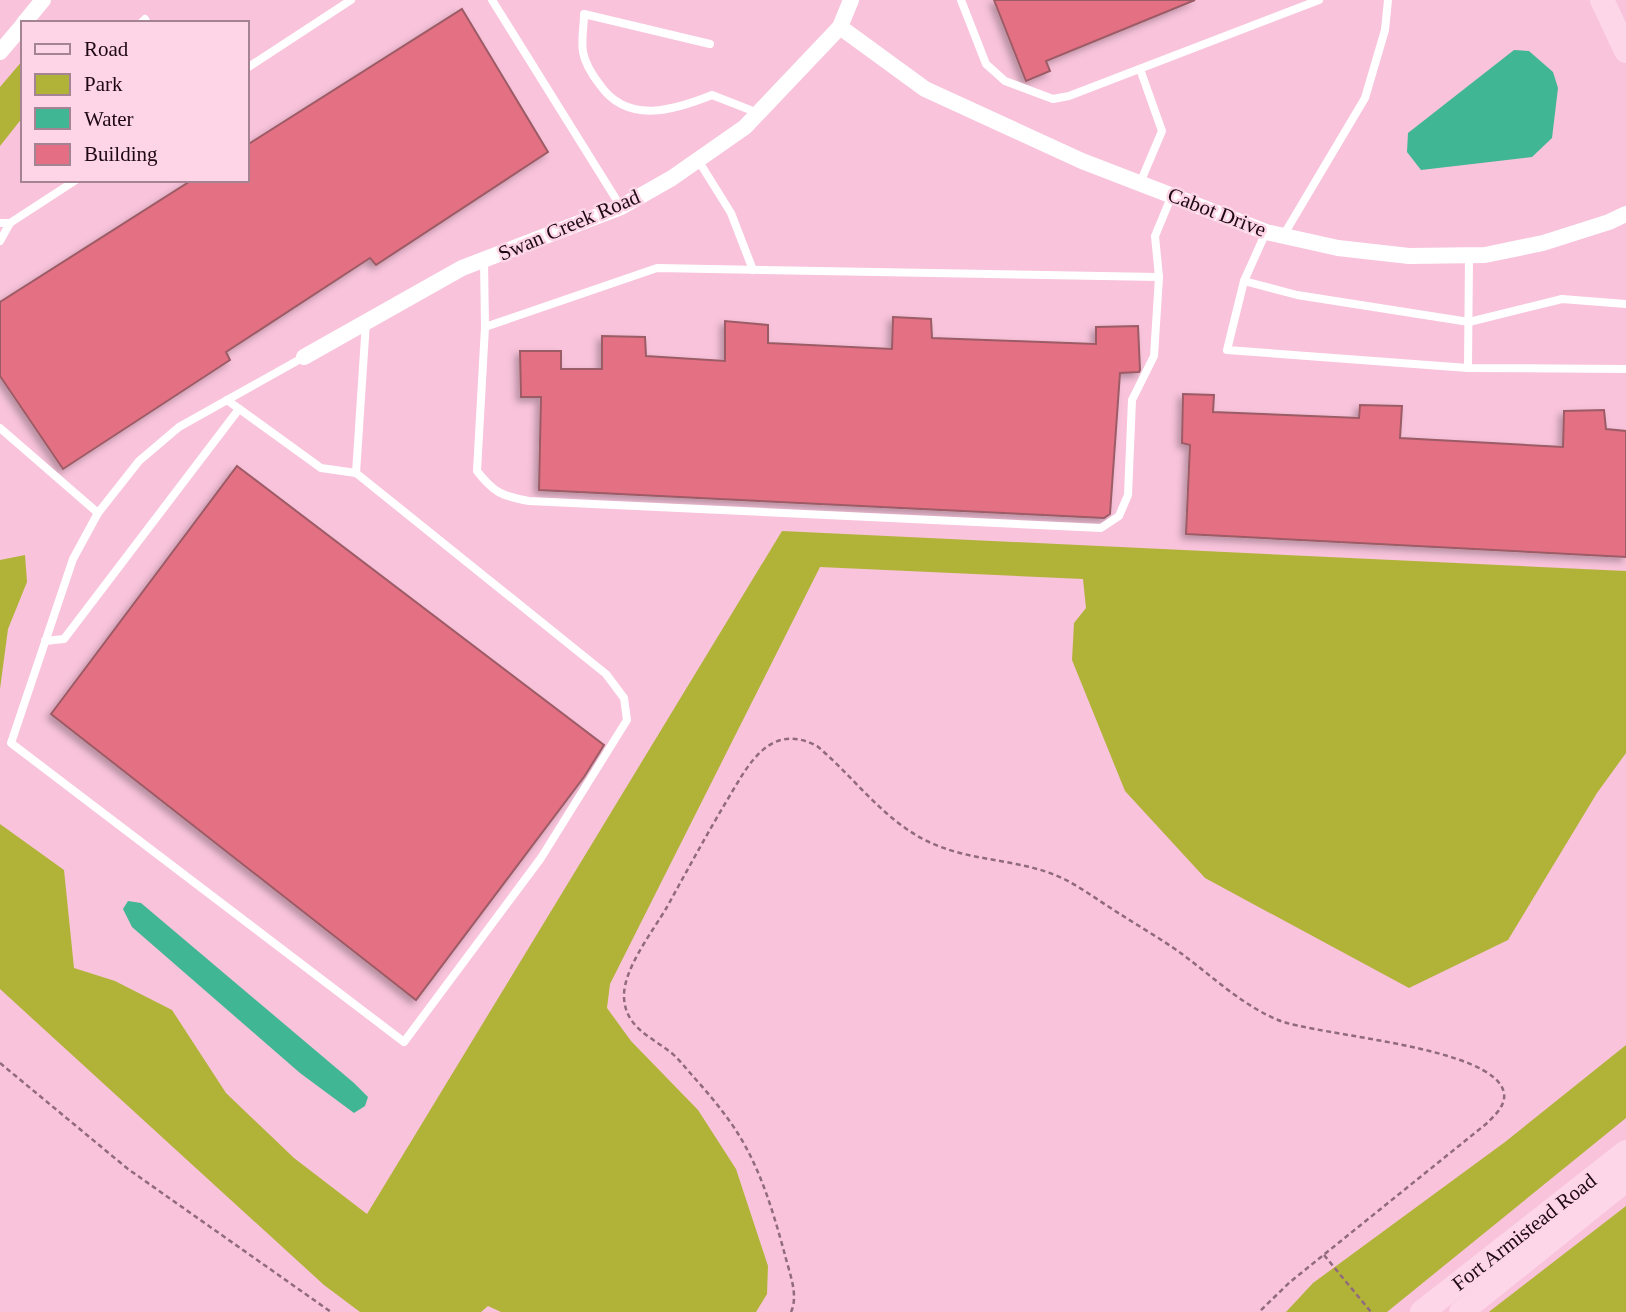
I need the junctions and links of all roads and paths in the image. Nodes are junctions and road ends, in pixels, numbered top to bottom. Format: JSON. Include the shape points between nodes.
{"nodes":[{"id":1,"x":43,"y":0,"type":"edge"},
{"id":2,"x":351,"y":0,"type":"edge"},
{"id":3,"x":492,"y":0,"type":"edge"},
{"id":4,"x":851,"y":0,"type":"edge"},
{"id":5,"x":961,"y":0,"type":"edge"},
{"id":6,"x":1319,"y":0,"type":"edge"},
{"id":7,"x":1388,"y":0,"type":"edge"},
{"id":8,"x":1602,"y":0,"type":"edge"},
{"id":9,"x":26,"y":21,"type":"edge"},
{"id":10,"x":840,"y":27,"type":"junction"},
{"id":11,"x":21,"y":28,"type":"edge"},
{"id":12,"x":710,"y":44,"type":"dead end"},
{"id":13,"x":1626,"y":51,"type":"edge"},
{"id":14,"x":0,"y":52,"type":"edge"},
{"id":15,"x":248,"y":67,"type":"edge"},
{"id":16,"x":1140,"y":69,"type":"junction"},
{"id":17,"x":758,"y":113,"type":"junction"},
{"id":18,"x":698,"y":160,"type":"junction"},
{"id":19,"x":73,"y":182,"type":"edge"},
{"id":20,"x":1140,"y":183,"type":"junction"},
{"id":21,"x":1172,"y":195,"type":"junction"},
{"id":22,"x":621,"y":207,"type":"junction"},
{"id":23,"x":1626,"y":214,"type":"edge"},
{"id":24,"x":0,"y":223,"type":"edge"},
{"id":25,"x":10,"y":223,"type":"junction"},
{"id":26,"x":1266,"y":232,"type":"junction"},
{"id":27,"x":1283,"y":236,"type":"junction"},
{"id":28,"x":0,"y":241,"type":"edge"},
{"id":29,"x":1469,"y":255,"type":"junction"},
{"id":30,"x":484,"y":260,"type":"junction"},
{"id":31,"x":753,"y":270,"type":"junction"},
{"id":32,"x":1159,"y":276,"type":"junction"},
{"id":33,"x":1244,"y":281,"type":"junction"},
{"id":34,"x":1626,"y":304,"type":"edge"},
{"id":35,"x":366,"y":321,"type":"junction"},
{"id":36,"x":1469,"y":322,"type":"junction"},
{"id":37,"x":485,"y":327,"type":"junction"},
{"id":38,"x":304,"y":357,"type":"joint"},
{"id":39,"x":1468,"y":368,"type":"junction"},
{"id":40,"x":1626,"y":369,"type":"edge"},
{"id":41,"x":227,"y":400,"type":"junction"},
{"id":42,"x":239,"y":408,"type":"junction"},
{"id":43,"x":0,"y":428,"type":"edge"},
{"id":44,"x":356,"y":473,"type":"junction"},
{"id":45,"x":98,"y":513,"type":"junction"},
{"id":46,"x":45,"y":641,"type":"junction"},
{"id":47,"x":0,"y":1063,"type":"edge"},
{"id":48,"x":1626,"y":1152,"type":"edge"},
{"id":49,"x":1626,"y":1180,"type":"edge"},
{"id":50,"x":1324,"y":1255,"type":"junction"},
{"id":51,"x":331,"y":1312,"type":"edge"},
{"id":52,"x":791,"y":1312,"type":"edge"},
{"id":53,"x":1259,"y":1312,"type":"edge"},
{"id":54,"x":1371,"y":1312,"type":"edge"},
{"id":55,"x":1422,"y":1312,"type":"edge"},
{"id":56,"x":1461,"y":1312,"type":"edge"}],
"edges":[{"from":1,"to":9,"type":"street"},
{"from":2,"to":15,"type":"lane"},
{"from":3,"to":22,"type":"lane"},
{"from":4,"to":10,"type":"street"},
{"from":5,"to":16,"type":"lane","via":[[986,64],[1005,81],[1052,99]]},
{"from":6,"to":16,"type":"lane"},
{"from":7,"to":27,"type":"lane","via":[[1385,30],[1365,99]]},
{"from":8,"to":13,"type":"main road"},
{"from":10,"to":17,"type":"street","name":"Swan Creek Road"},
{"from":10,"to":20,"type":"street","name":"Cabot Drive","via":[[925,89]]},
{"from":11,"to":14,"type":"street"},
{"from":12,"to":17,"type":"lane","via":[[584,14],[583,52],[593,76],[606,94],[623,106],[650,111],[679,108],[712,95]]},
{"from":16,"to":20,"type":"lane","via":[[1162,131]]},
{"from":17,"to":18,"type":"street","name":"Swan Creek Road"},
{"from":18,"to":22,"type":"street","name":"Swan Creek Road"},
{"from":18,"to":31,"type":"lane","via":[[731,213]]},
{"from":19,"to":25,"type":"lane"},
{"from":20,"to":21,"type":"street","name":"Cabot Drive"},
{"from":21,"to":26,"type":"street","name":"Cabot Drive"},
{"from":21,"to":32,"type":"lane","via":[[1155,236]]},
{"from":22,"to":30,"type":"street","name":"Swan Creek Road"},
{"from":23,"to":29,"type":"street","name":"Cabot Drive","via":[[1543,243]]},
{"from":24,"to":25,"type":"lane"},
{"from":25,"to":28,"type":"lane"},
{"from":26,"to":27,"type":"street","name":"Cabot Drive"},
{"from":26,"to":33,"type":"lane"},
{"from":27,"to":29,"type":"street","name":"Cabot Drive","via":[[1409,256]]},
{"from":29,"to":36,"type":"lane"},
{"from":30,"to":35,"type":"street","name":"Swan Creek Road"},
{"from":30,"to":37,"type":"lane"},
{"from":31,"to":32,"type":"lane"},
{"from":31,"to":37,"type":"lane","via":[[657,268]]},
{"from":32,"to":37,"type":"lane","via":[[1154,356],[1132,400],[1128,495],[1119,516],[1101,528],[503,497],[477,471]]},
{"from":33,"to":36,"type":"lane","via":[[1297,295]]},
{"from":33,"to":39,"type":"lane","via":[[1227,350]]},
{"from":34,"to":36,"type":"lane","via":[[1562,299]]},
{"from":35,"to":38,"type":"street","name":"Swan Creek Road"},
{"from":35,"to":44,"type":"lane"},
{"from":36,"to":39,"type":"lane"},
{"from":38,"to":41,"type":"lane"},
{"from":39,"to":40,"type":"lane"},
{"from":41,"to":42,"type":"lane"},
{"from":41,"to":45,"type":"lane","via":[[179,427],[139,461]]},
{"from":42,"to":44,"type":"lane","via":[[321,468]]},
{"from":42,"to":46,"type":"lane","via":[[64,639]]},
{"from":43,"to":45,"type":"lane"},
{"from":44,"to":46,"type":"lane","via":[[606,674],[624,698],[627,720],[541,858],[404,1042],[11,743]]},
{"from":45,"to":46,"type":"lane","via":[[73,559]]},
{"from":47,"to":51,"type":"path","via":[[128,1169]]},
{"from":48,"to":55,"type":"main road","name":"Fort Armistead Road"},
{"from":49,"to":56,"type":"main road","name":"Fort Armistead Road"},
{"from":50,"to":52,"type":"path","via":[[1486,1124],[1503,1103],[1504,1092],[1497,1081],[1413,1046],[1280,1021],[1240,999],[1179,952],[1065,880],[1022,864],[972,856],[927,841],[891,818],[817,746],[789,737],[774,741],[743,774],[639,954],[624,995],[632,1022],[693,1076],[749,1153],[775,1216],[792,1283]]},
{"from":50,"to":53,"type":"path"},
{"from":50,"to":54,"type":"path"}]}
